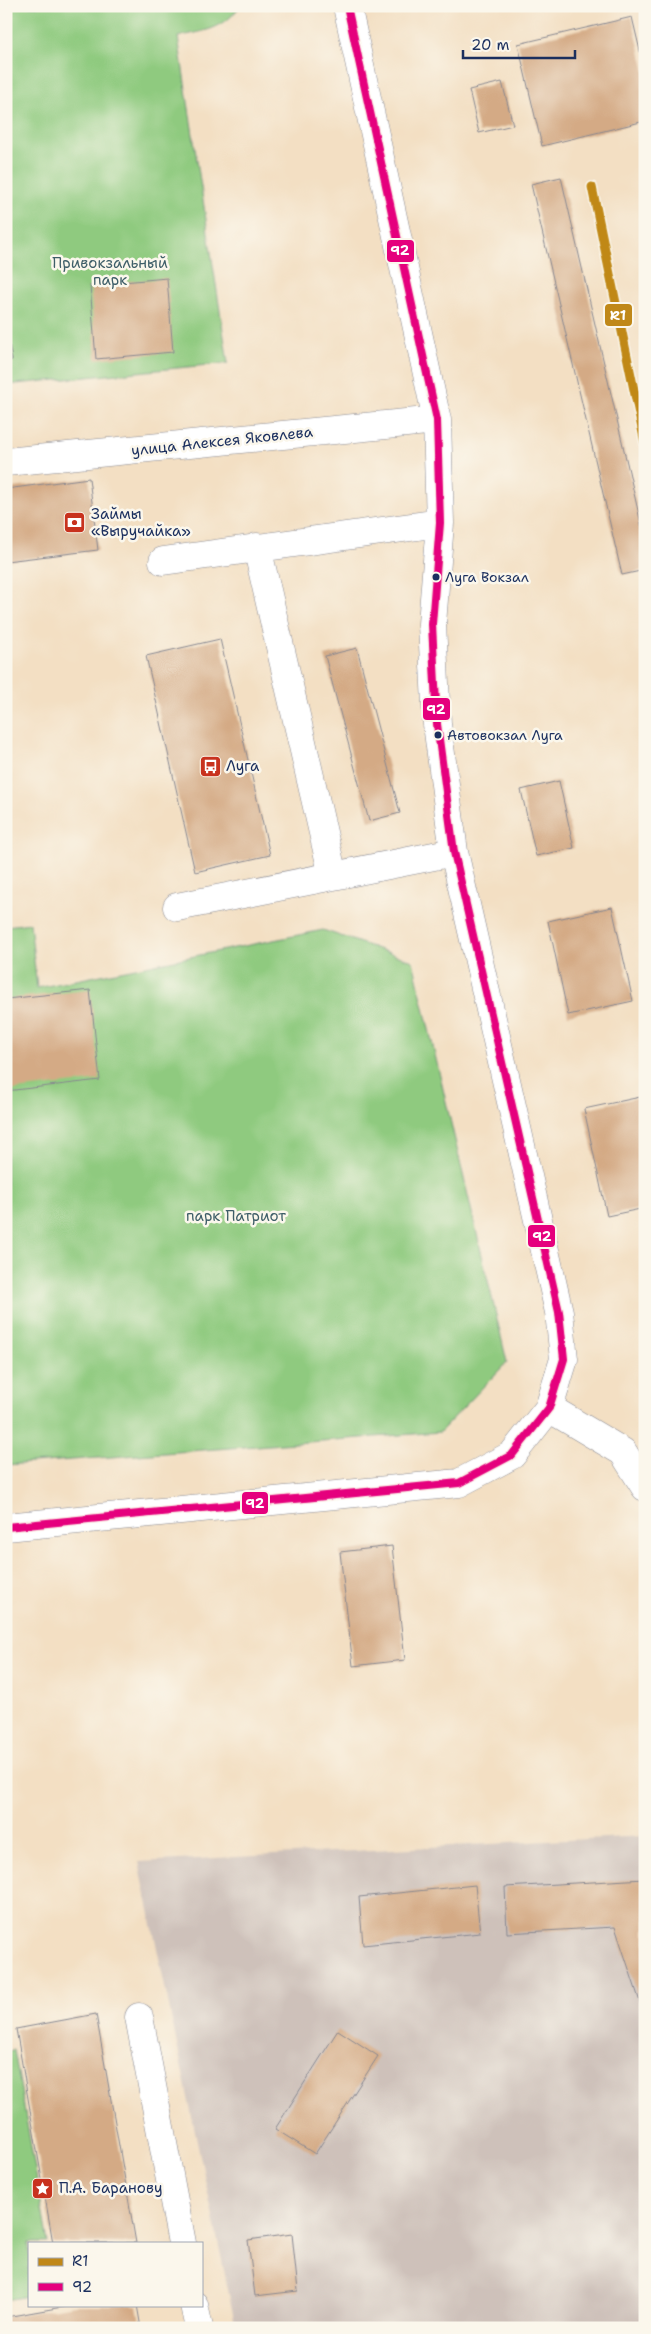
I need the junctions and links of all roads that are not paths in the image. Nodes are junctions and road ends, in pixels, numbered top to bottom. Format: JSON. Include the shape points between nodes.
{"nodes":[{"id":1,"x":347,"y":6,"type":"edge"},
{"id":2,"x":437,"y":420,"type":"junction"},
{"id":3,"x":6,"y":462,"type":"edge"},
{"id":4,"x":440,"y":523,"type":"junction"},
{"id":5,"x":257,"y":547,"type":"junction"},
{"id":6,"x":163,"y":561,"type":"dead end"},
{"id":7,"x":454,"y":852,"type":"junction"},
{"id":8,"x":333,"y":876,"type":"junction"},
{"id":9,"x":177,"y":907,"type":"dead end"},
{"id":10,"x":549,"y":1408,"type":"junction"},
{"id":11,"x":645,"y":1487,"type":"edge"},
{"id":12,"x":6,"y":1527,"type":"edge"},
{"id":13,"x":139,"y":2017,"type":"dead end"},
{"id":14,"x":182,"y":2242,"type":"edge"},
{"id":15,"x":194,"y":2306,"type":"edge"},
{"id":16,"x":198,"y":2328,"type":"edge"}],
"edges":[{"from":1,"to":2,"type":"street"},
{"from":2,"to":3,"type":"street","name":"улица Алексея Яковлева"},
{"from":2,"to":4,"type":"street"},
{"from":4,"to":5,"type":"street"},
{"from":4,"to":7,"type":"street","via":[[433,634],[437,724]]},
{"from":5,"to":6,"type":"street"},
{"from":5,"to":8,"type":"street"},
{"from":7,"to":8,"type":"street"},
{"from":7,"to":10,"type":"street","via":[[559,1312],[564,1359]]},
{"from":8,"to":9,"type":"street"},
{"from":10,"to":11,"type":"street","via":[[623,1452]]},
{"from":10,"to":12,"type":"street","via":[[512,1455],[458,1484]]},
{"from":13,"to":14,"type":"street"},
{"from":15,"to":16,"type":"street"}]}
